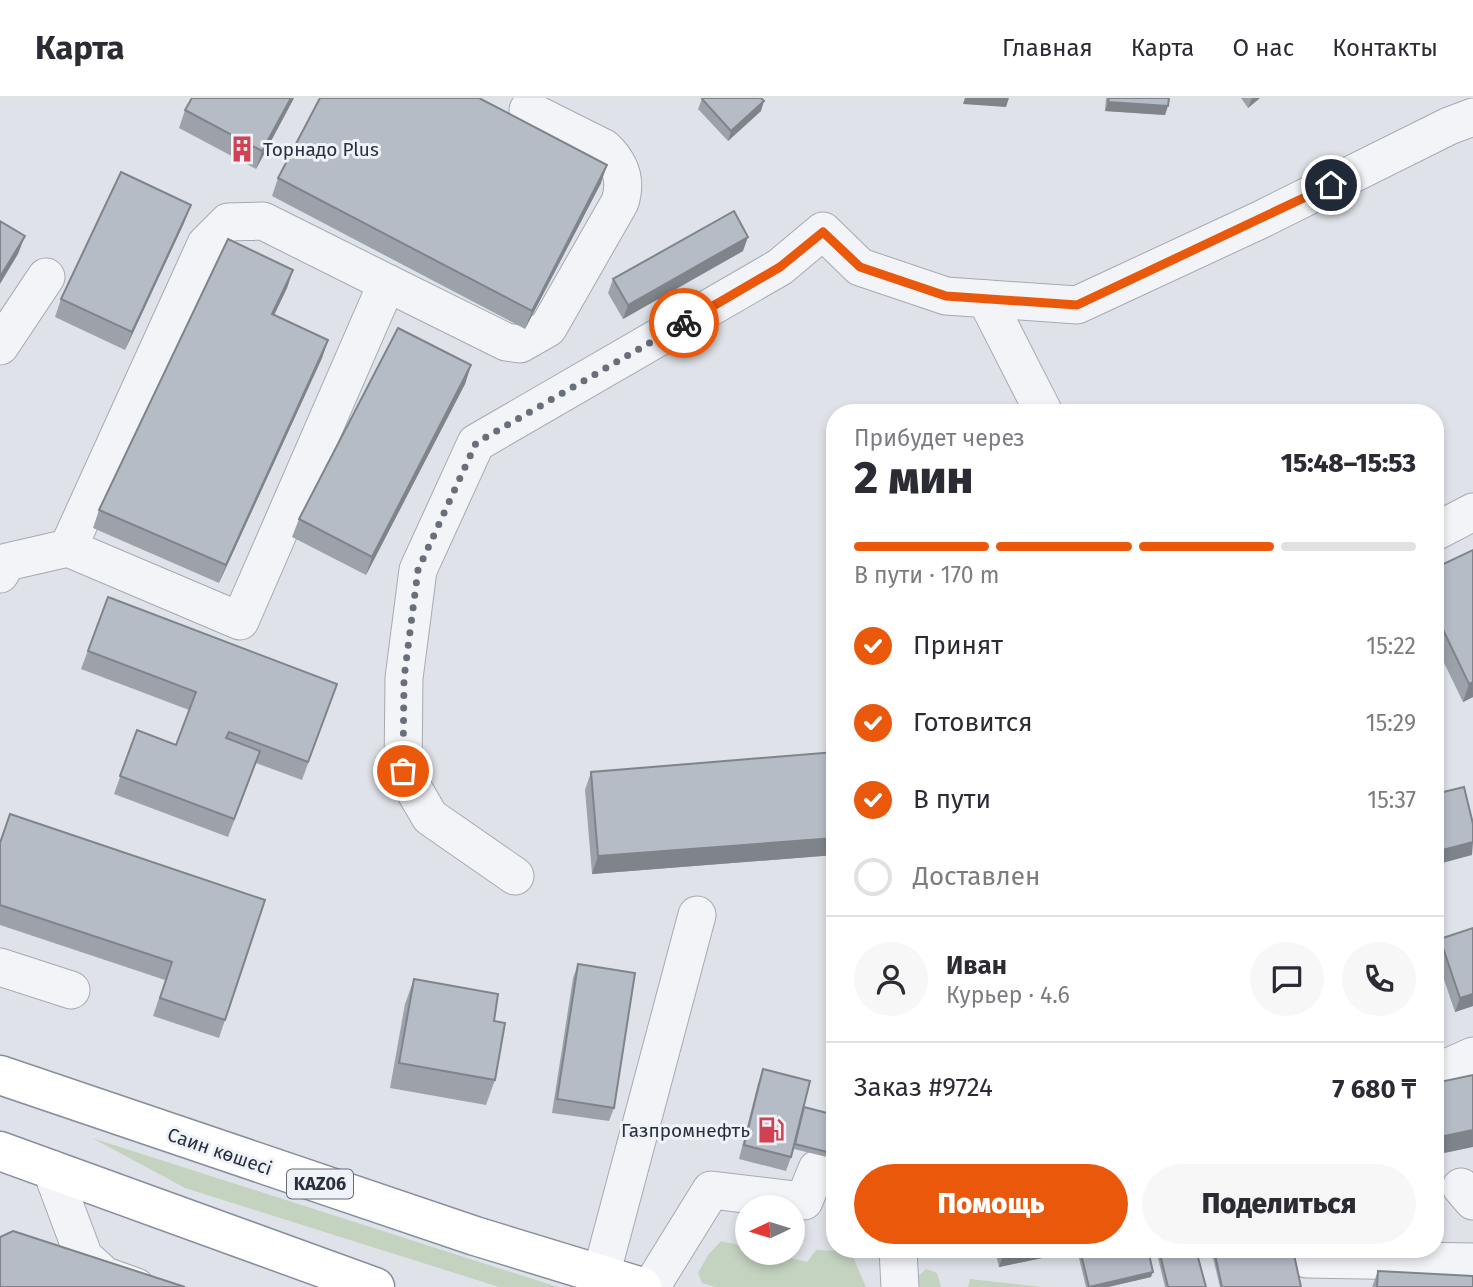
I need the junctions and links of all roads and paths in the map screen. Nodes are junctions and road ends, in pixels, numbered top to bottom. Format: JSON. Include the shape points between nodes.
{"nodes":[{"id":1,"x":528,"y":110,"type":"dead end"},
{"id":2,"x":1473,"y":117,"type":"edge"},
{"id":3,"x":46,"y":278,"type":"dead end"},
{"id":4,"x":387,"y":283,"type":"junction"},
{"id":5,"x":986,"y":299,"type":"junction"},
{"id":6,"x":0,"y":346,"type":"edge"},
{"id":7,"x":1039,"y":404,"type":"edge"},
{"id":8,"x":1473,"y":512,"type":"edge"},
{"id":9,"x":1444,"y":528,"type":"edge"},
{"id":10,"x":68,"y":548,"type":"junction"},
{"id":11,"x":0,"y":574,"type":"edge"},
{"id":12,"x":515,"y":876,"type":"dead end"},
{"id":13,"x":697,"y":915,"type":"dead end"},
{"id":14,"x":0,"y":967,"type":"edge"},
{"id":15,"x":71,"y":990,"type":"dead end"},
{"id":16,"x":1473,"y":1056,"type":"edge"},
{"id":17,"x":1444,"y":1069,"type":"edge"},
{"id":18,"x":0,"y":1075,"type":"edge"},
{"id":19,"x":0,"y":1151,"type":"edge"},
{"id":20,"x":51,"y":1169,"type":"junction"},
{"id":21,"x":817,"y":1169,"type":"dead end"},
{"id":22,"x":898,"y":1258,"type":"edge"},
{"id":23,"x":1473,"y":1262,"type":"edge"},
{"id":24,"x":1309,"y":1265,"type":"edge"},
{"id":25,"x":601,"y":1275,"type":"junction"},
{"id":26,"x":136,"y":1287,"type":"edge"},
{"id":27,"x":375,"y":1287,"type":"edge"},
{"id":28,"x":642,"y":1287,"type":"edge"},
{"id":29,"x":651,"y":1287,"type":"edge"},
{"id":30,"x":900,"y":1287,"type":"edge"}],
"edges":[{"from":1,"to":4,"type":"street","via":[[604,148],[614,158],[625,186],[548,328],[520,344],[506,342]]},
{"from":2,"to":5,"type":"street","via":[[1077,305]]},
{"from":3,"to":6,"type":"street"},
{"from":4,"to":10,"type":"street","via":[[264,221],[229,222],[206,244]]},
{"from":4,"to":10,"type":"street","via":[[240,621]]},
{"from":5,"to":7,"type":"street"},
{"from":5,"to":12,"type":"street","via":[[946,296],[860,267],[823,232],[780,267],[476,443],[418,570],[404,678],[403,771],[430,817]]},
{"from":8,"to":9,"type":"street"},
{"from":10,"to":11,"type":"street","via":[[7,562]]},
{"from":13,"to":25,"type":"street"},
{"from":14,"to":15,"type":"street"},
{"from":16,"to":17,"type":"street"},
{"from":18,"to":25,"type":"highway","name":"Саин көшесі","number":"KАZ06"},
{"from":19,"to":20,"type":"highway"},
{"from":20,"to":26,"type":"street","via":[[84,1257],[105,1276]]},
{"from":20,"to":27,"type":"highway"},
{"from":21,"to":29,"type":"street","via":[[804,1201],[711,1190]]},
{"from":22,"to":30,"type":"street"},
{"from":23,"to":24,"type":"street"},
{"from":25,"to":28,"type":"highway","name":"Саин көшесі","number":"KАZ06"}]}
